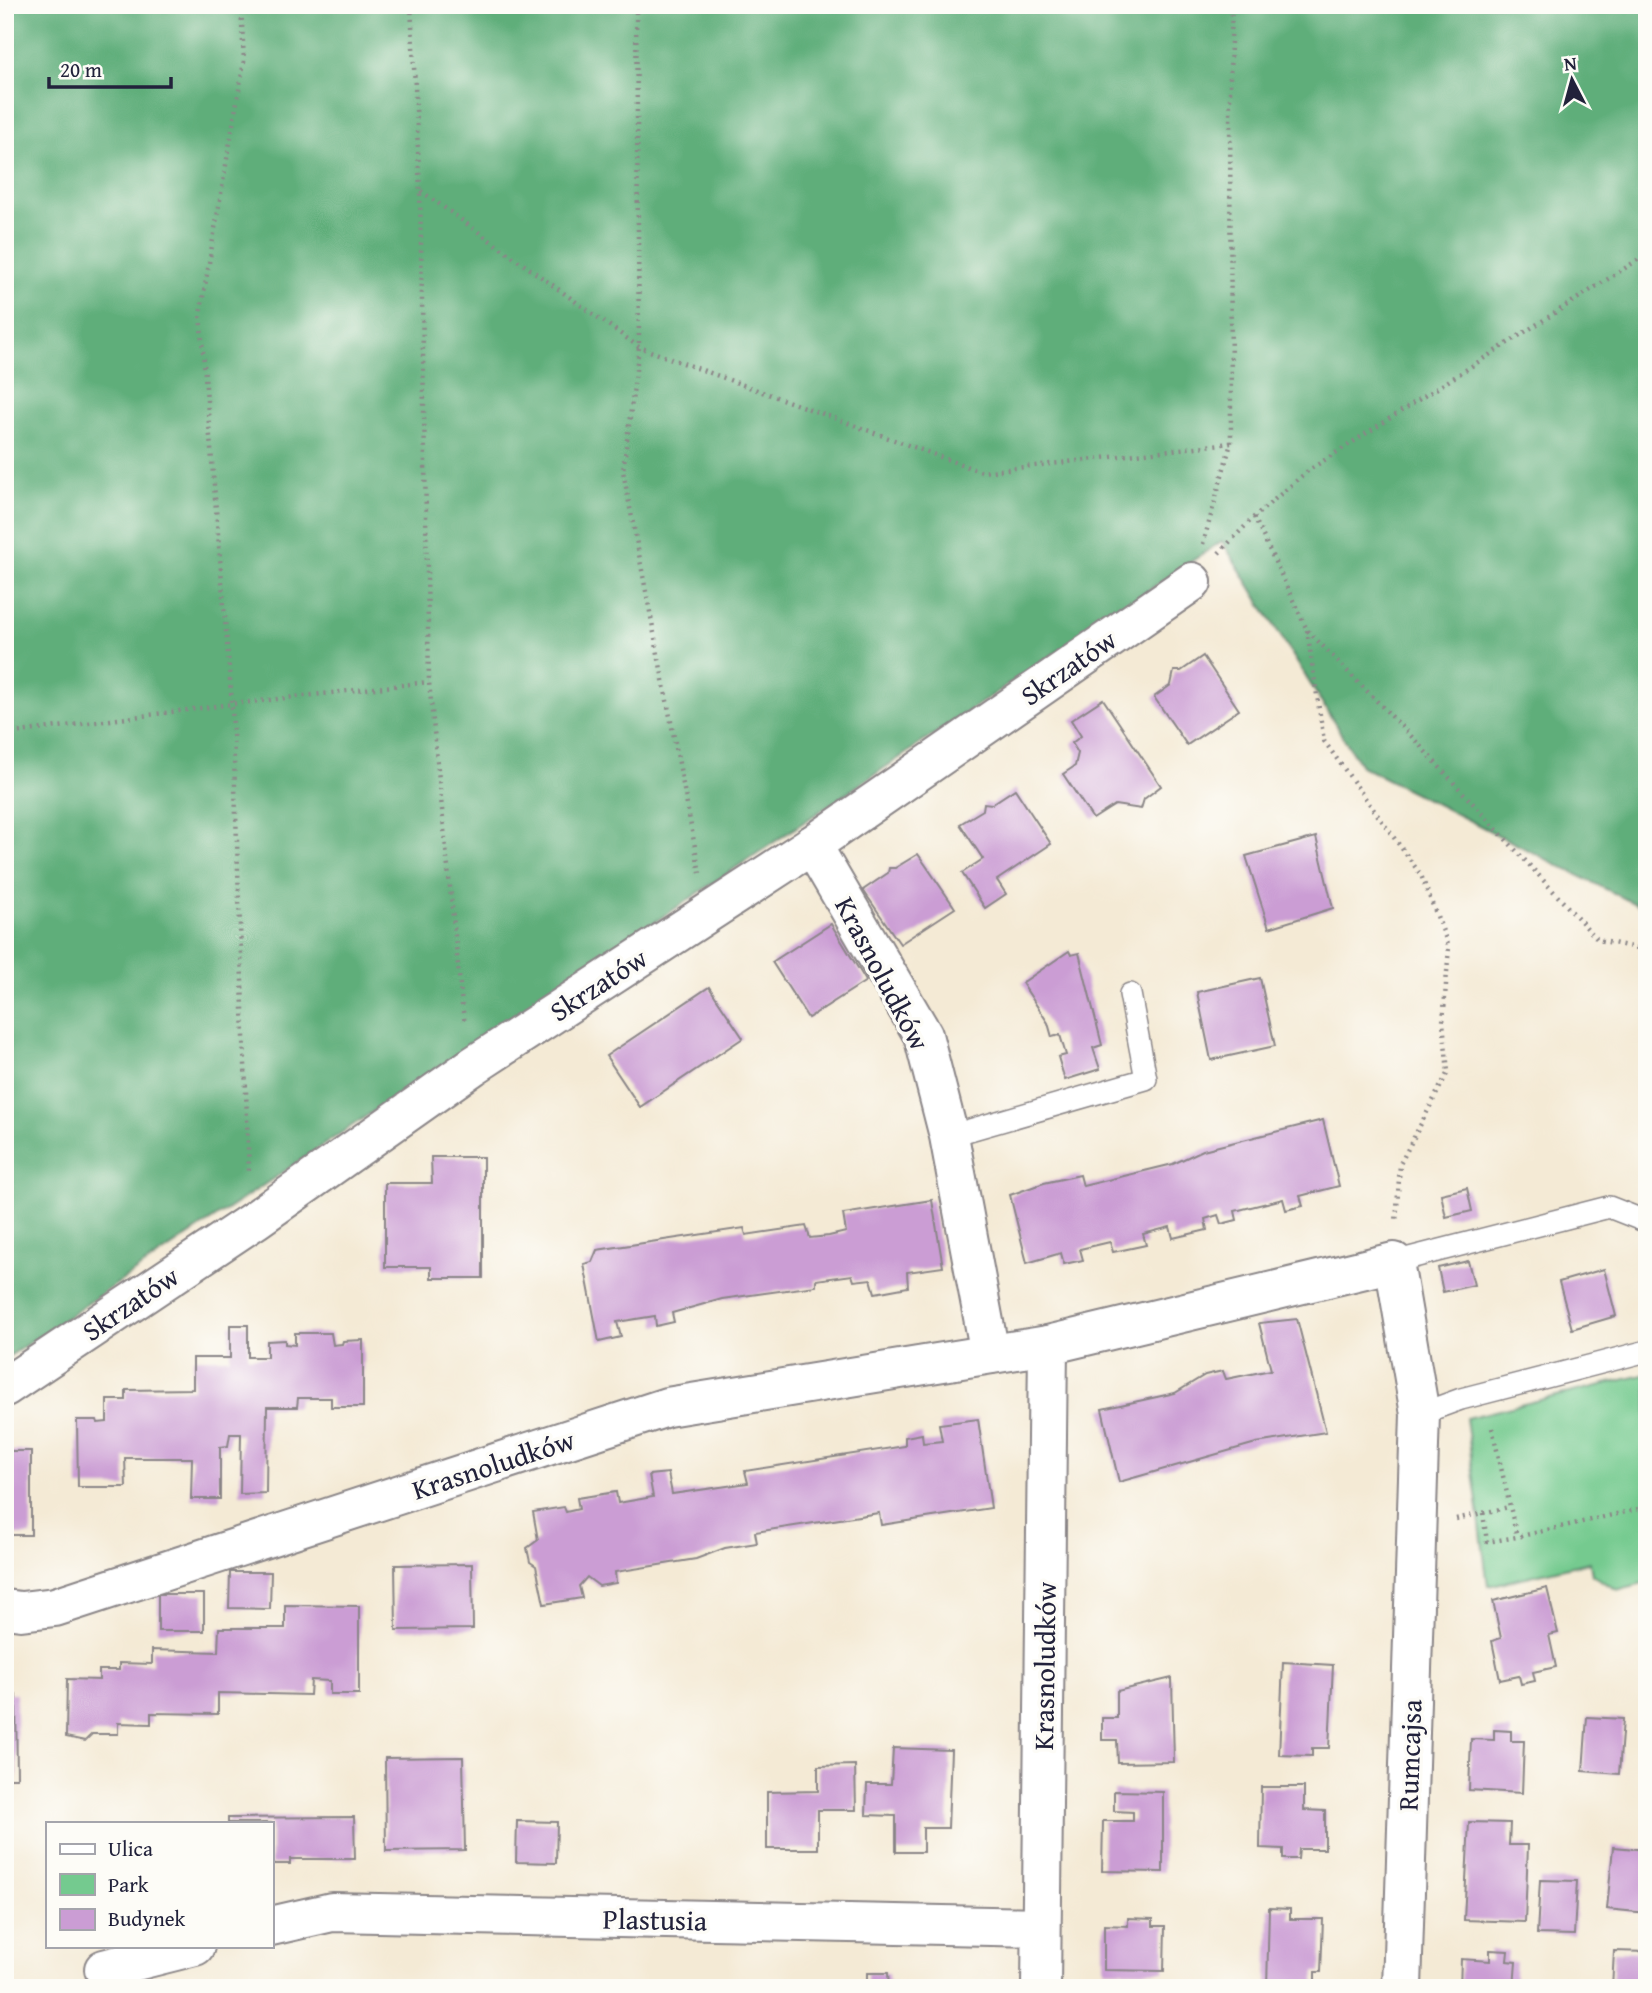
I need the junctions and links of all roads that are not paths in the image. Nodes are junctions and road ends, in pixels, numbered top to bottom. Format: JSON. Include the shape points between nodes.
{"nodes":[{"id":1,"x":1192,"y":582,"type":"road end"},
{"id":2,"x":812,"y":845,"type":"junction"},
{"id":3,"x":1130,"y":994,"type":"dead end"},
{"id":4,"x":949,"y":1136,"type":"junction"},
{"id":5,"x":1647,"y":1222,"type":"edge"},
{"id":6,"x":1394,"y":1262,"type":"junction"},
{"id":7,"x":1048,"y":1345,"type":"junction"},
{"id":8,"x":1647,"y":1351,"type":"edge"},
{"id":9,"x":990,"y":1354,"type":"junction"},
{"id":10,"x":5,"y":1387,"type":"edge"},
{"id":11,"x":1420,"y":1414,"type":"junction"},
{"id":12,"x":5,"y":1609,"type":"edge"},
{"id":13,"x":273,"y":1926,"type":"edge"},
{"id":14,"x":1041,"y":1927,"type":"junction"},
{"id":15,"x":187,"y":1948,"type":"edge"},
{"id":16,"x":104,"y":1969,"type":"dead end"},
{"id":17,"x":1041,"y":1988,"type":"edge"},
{"id":18,"x":1402,"y":1988,"type":"edge"}],
"edges":[{"from":1,"to":2,"type":"street","name":"Skrzatów"},
{"from":2,"to":4,"type":"street","name":"Krasnoludków","via":[[923,1035]]},
{"from":2,"to":10,"type":"street","name":"Skrzatów","via":[[473,1066],[255,1220]]},
{"from":3,"to":4,"type":"lane","via":[[1146,1079]]},
{"from":4,"to":9,"type":"street","name":"Krasnoludków"},
{"from":5,"to":6,"type":"lane","via":[[1609,1208]]},
{"from":6,"to":7,"type":"street","name":"Krasnoludków"},
{"from":6,"to":11,"type":"street","name":"Rumcajsa"},
{"from":7,"to":9,"type":"street","name":"Krasnoludków"},
{"from":7,"to":14,"type":"street","name":"Krasnoludków"},
{"from":8,"to":11,"type":"lane"},
{"from":9,"to":12,"type":"street","name":"Krasnoludków","via":[[667,1407],[55,1607]]},
{"from":11,"to":18,"type":"street","name":"Rumcajsa"},
{"from":13,"to":14,"type":"street","name":"Plastusia","via":[[332,1912]]},
{"from":14,"to":17,"type":"street","name":"Krasnoludków"},
{"from":15,"to":16,"type":"street"}]}
